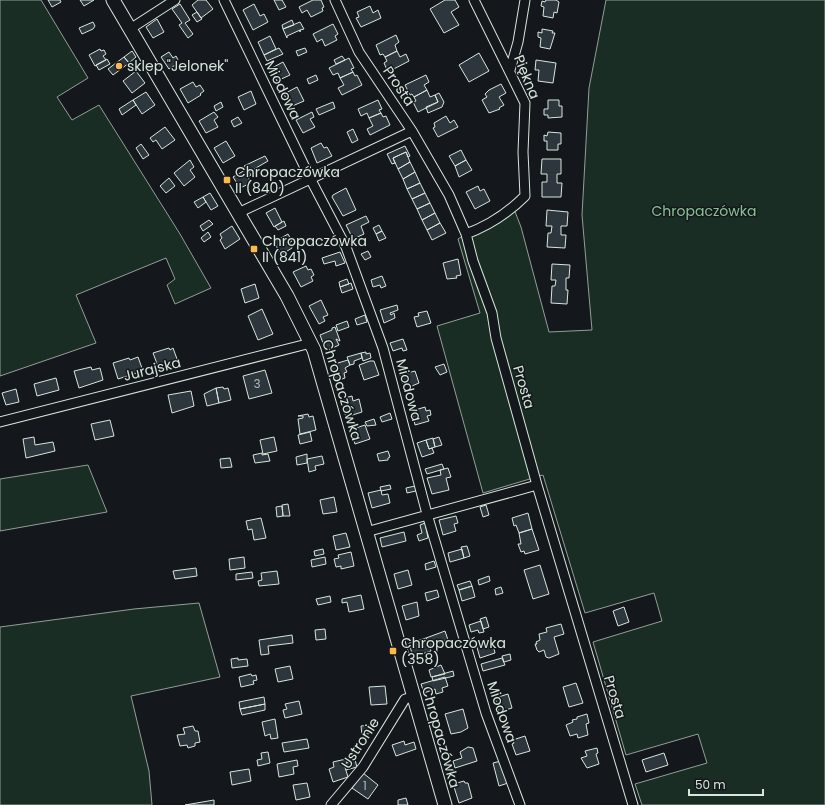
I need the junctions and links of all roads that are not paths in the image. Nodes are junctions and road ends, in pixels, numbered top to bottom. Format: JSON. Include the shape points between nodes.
{"nodes":[{"id":1,"x":113,"y":0,"type":"edge"},
{"id":2,"x":175,"y":0,"type":"edge"},
{"id":3,"x":224,"y":0,"type":"edge"},
{"id":4,"x":334,"y":0,"type":"edge"},
{"id":5,"x":474,"y":0,"type":"edge"},
{"id":6,"x":526,"y":0,"type":"edge"},
{"id":7,"x":130,"y":29,"type":"junction"},
{"id":8,"x":510,"y":70,"type":"junction"},
{"id":9,"x":412,"y":131,"type":"junction"},
{"id":10,"x":311,"y":180,"type":"junction"},
{"id":11,"x":238,"y":213,"type":"junction"},
{"id":12,"x":466,"y":234,"type":"junction"},
{"id":13,"x":311,"y":343,"type":"junction"},
{"id":14,"x":0,"y":422,"type":"edge"},
{"id":15,"x":537,"y":485,"type":"junction"},
{"id":16,"x":428,"y":514,"type":"junction"},
{"id":17,"x":366,"y":532,"type":"junction"},
{"id":18,"x":413,"y":697,"type":"junction"},
{"id":19,"x":330,"y":805,"type":"edge"},
{"id":20,"x":445,"y":805,"type":"edge"},
{"id":21,"x":520,"y":805,"type":"edge"},
{"id":22,"x":633,"y":805,"type":"edge"}],
"edges":[{"from":1,"to":7,"type":"street","name":"Chropaczówka"},
{"from":2,"to":7,"type":"street"},
{"from":3,"to":10,"type":"street","name":"Miodowa"},
{"from":4,"to":9,"type":"street","name":"Prosta","via":[[359,52]]},
{"from":5,"to":8,"type":"street","name":"Piękna"},
{"from":6,"to":8,"type":"street"},
{"from":7,"to":11,"type":"street","name":"Chropaczówka"},
{"from":8,"to":12,"type":"street","name":"Piękna","via":[[525,103],[525,196],[513,208],[482,228]]},
{"from":9,"to":10,"type":"street"},
{"from":9,"to":12,"type":"street","name":"Prosta","via":[[449,195]]},
{"from":10,"to":11,"type":"street"},
{"from":10,"to":16,"type":"street","name":"Miodowa","via":[[346,247],[383,348]]},
{"from":11,"to":13,"type":"street","name":"Chropaczówka","via":[[287,296]]},
{"from":12,"to":15,"type":"street","name":"Prosta","via":[[492,314],[496,338]]},
{"from":13,"to":14,"type":"street","name":"Jurajska"},
{"from":13,"to":17,"type":"street","name":"Chropaczówka"},
{"from":15,"to":16,"type":"street"},
{"from":15,"to":22,"type":"street","name":"Prosta"},
{"from":16,"to":17,"type":"street"},
{"from":16,"to":21,"type":"street","name":"Miodowa","via":[[486,713]]},
{"from":17,"to":18,"type":"street","name":"Chropaczówka"},
{"from":18,"to":19,"type":"street","name":"Ustronie","via":[[405,699],[363,767]]},
{"from":18,"to":20,"type":"street","name":"Chropaczówka"}]}
